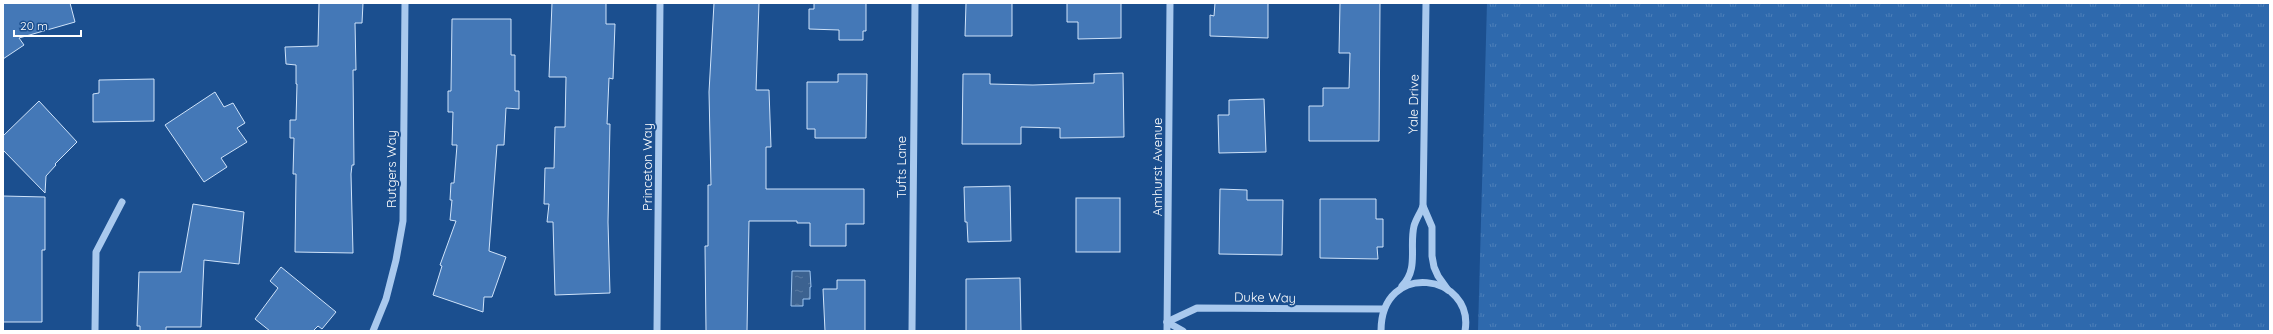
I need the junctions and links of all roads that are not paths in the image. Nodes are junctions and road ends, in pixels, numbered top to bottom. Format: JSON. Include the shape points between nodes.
{"nodes":[{"id":1,"x":405,"y":3,"type":"edge"},
{"id":2,"x":660,"y":3,"type":"edge"},
{"id":3,"x":915,"y":3,"type":"edge"},
{"id":4,"x":1170,"y":3,"type":"edge"},
{"id":5,"x":1426,"y":3,"type":"edge"},
{"id":6,"x":122,"y":202,"type":"dead end"},
{"id":7,"x":1424,"y":206,"type":"junction"},
{"id":8,"x":1448,"y":290,"type":"junction"},
{"id":9,"x":1395,"y":292,"type":"junction"},
{"id":10,"x":1384,"y":309,"type":"junction"},
{"id":11,"x":1167,"y":322,"type":"junction"},
{"id":12,"x":95,"y":331,"type":"edge"},
{"id":13,"x":373,"y":331,"type":"edge"},
{"id":14,"x":657,"y":331,"type":"edge"},
{"id":15,"x":912,"y":331,"type":"edge"},
{"id":16,"x":1167,"y":331,"type":"edge"},
{"id":17,"x":1183,"y":331,"type":"edge"},
{"id":18,"x":1381,"y":331,"type":"edge"},
{"id":19,"x":1465,"y":331,"type":"edge"}],
"edges":[{"from":1,"to":13,"type":"street","name":"Rutgers Way","via":[[403,221],[386,299]]},
{"from":2,"to":14,"type":"street","name":"Princeton Way"},
{"from":3,"to":15,"type":"street","name":"Tufts Lane"},
{"from":4,"to":11,"type":"street","name":"Amhurst Avenue"},
{"from":5,"to":7,"type":"street","name":"Yale Drive"},
{"from":6,"to":12,"type":"street","via":[[96,252]]},
{"from":7,"to":8,"type":"street","name":"Yale Drive","via":[[1432,227],[1434,267]]},
{"from":7,"to":9,"type":"street","name":"Yale Drive","via":[[1414,226],[1412,269],[1408,280]]},
{"from":8,"to":9,"type":"street","via":[[1436,284],[1422,282],[1408,285]]},
{"from":8,"to":19,"type":"street","name":"Yale Drive","via":[[1458,300],[1464,312]]},
{"from":9,"to":10,"type":"street","name":"Yale Drive"},
{"from":10,"to":11,"type":"street","name":"Duke Way","via":[[1197,308]]},
{"from":10,"to":18,"type":"street"},
{"from":11,"to":16,"type":"street","name":"Amhurst Avenue"},
{"from":11,"to":17,"type":"street"}]}
